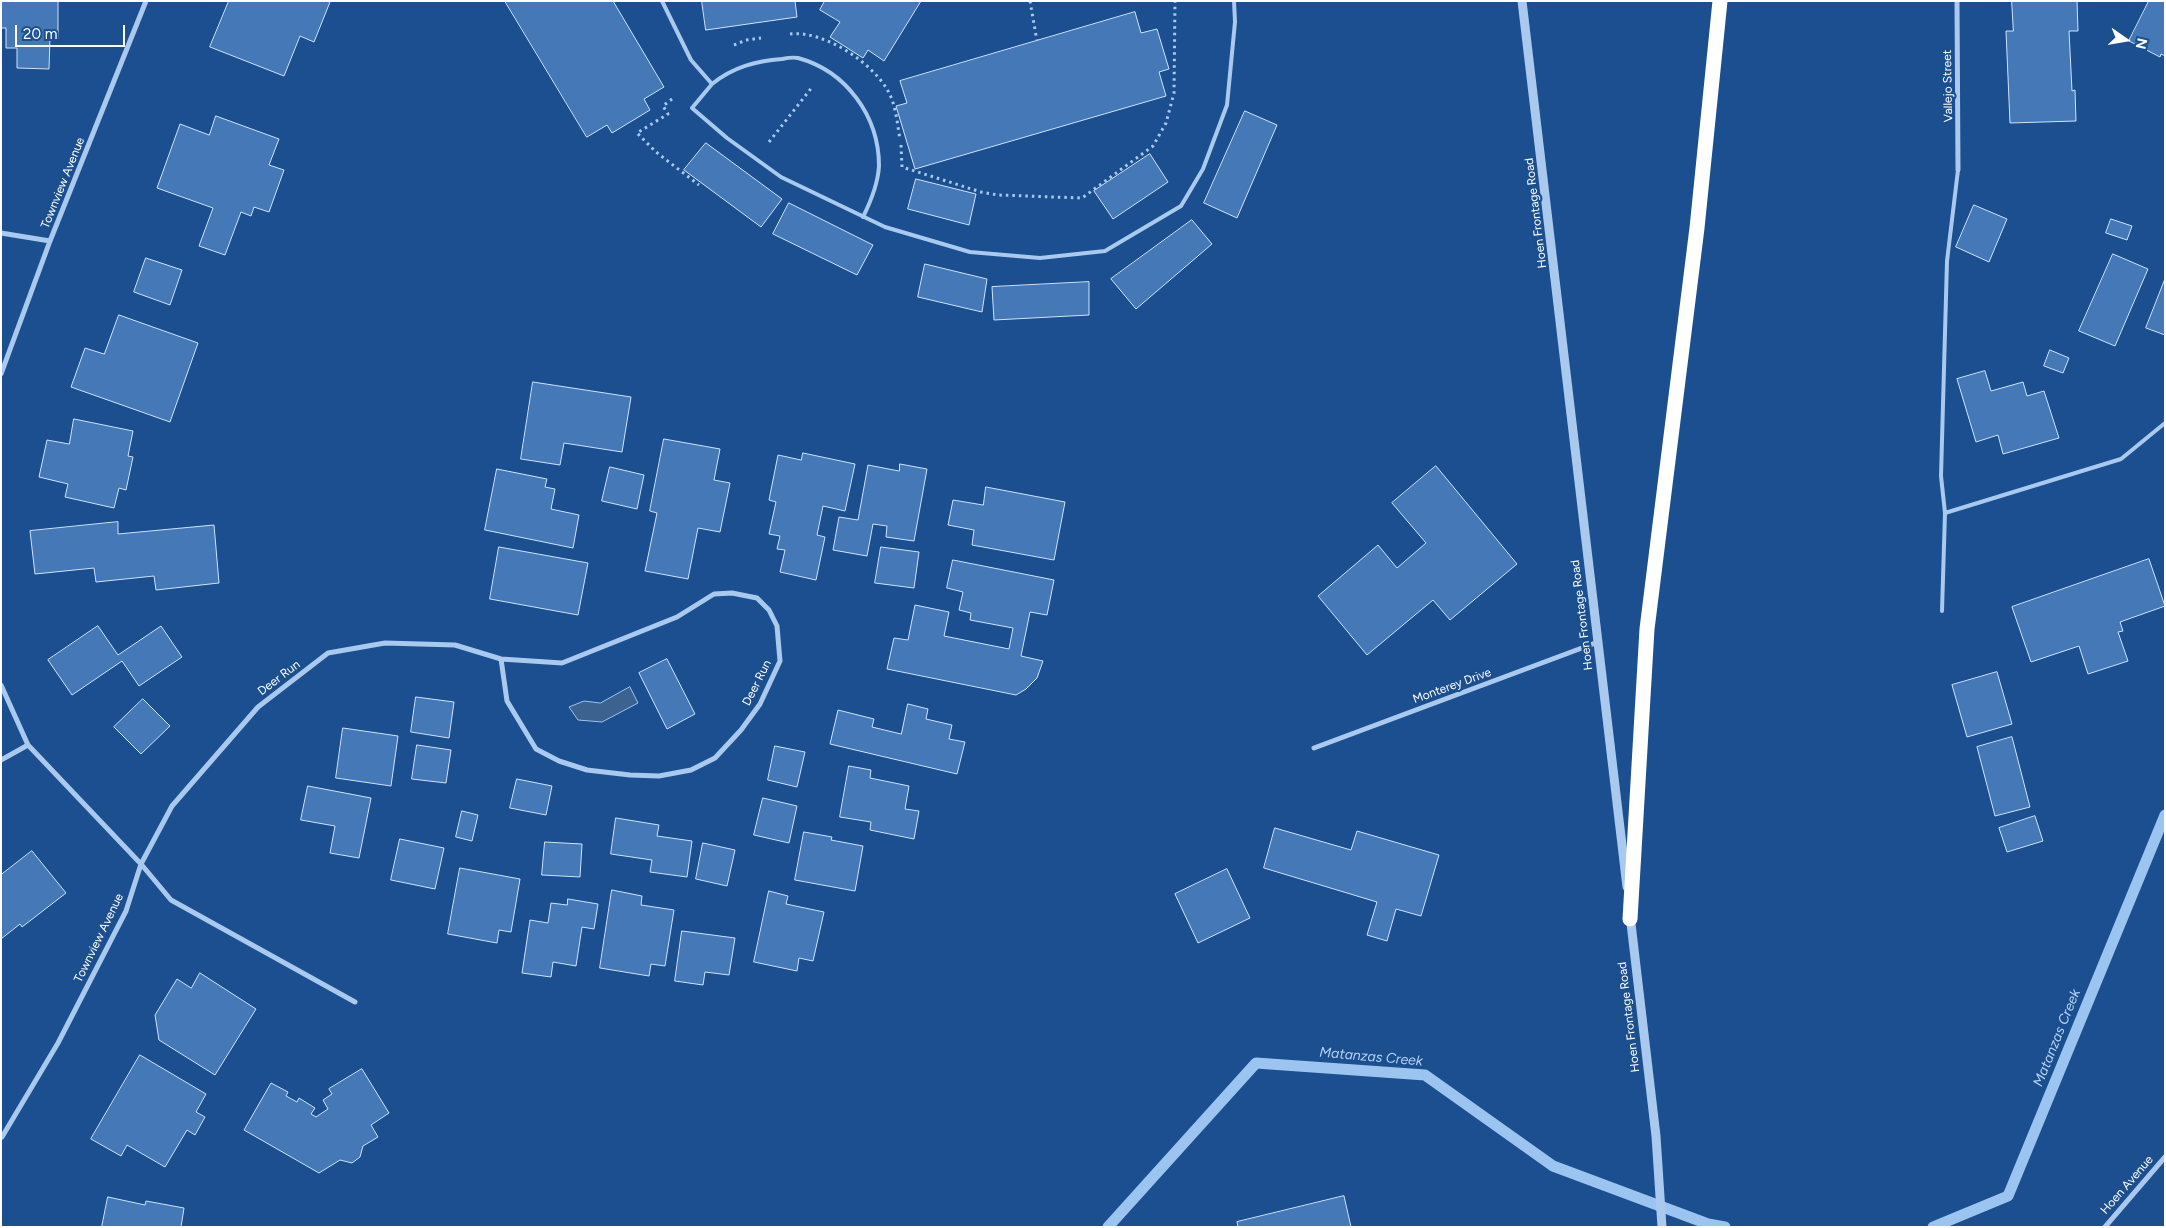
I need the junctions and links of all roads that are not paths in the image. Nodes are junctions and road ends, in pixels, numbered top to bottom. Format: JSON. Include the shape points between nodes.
{"nodes":[{"id":1,"x":146,"y":1,"type":"edge"},
{"id":2,"x":662,"y":1,"type":"edge"},
{"id":3,"x":1234,"y":1,"type":"edge"},
{"id":4,"x":1522,"y":1,"type":"edge"},
{"id":5,"x":1720,"y":1,"type":"edge"},
{"id":6,"x":1957,"y":1,"type":"edge"},
{"id":7,"x":712,"y":84,"type":"junction"},
{"id":8,"x":1958,"y":170,"type":"joint"},
{"id":9,"x":863,"y":217,"type":"junction"},
{"id":10,"x":1,"y":233,"type":"edge"},
{"id":11,"x":50,"y":241,"type":"junction"},
{"id":12,"x":1,"y":374,"type":"edge"},
{"id":13,"x":2165,"y":423,"type":"edge"},
{"id":14,"x":1946,"y":513,"type":"junction"},
{"id":15,"x":1942,"y":610,"type":"dead end"},
{"id":16,"x":1598,"y":642,"type":"junction"},
{"id":17,"x":501,"y":659,"type":"junction"},
{"id":18,"x":1,"y":685,"type":"edge"},
{"id":19,"x":28,"y":745,"type":"junction"},
{"id":20,"x":1314,"y":748,"type":"dead end"},
{"id":21,"x":1,"y":760,"type":"edge"},
{"id":22,"x":141,"y":864,"type":"junction"},
{"id":23,"x":1630,"y":919,"type":"junction"},
{"id":24,"x":355,"y":1002,"type":"dead end"},
{"id":25,"x":2,"y":1139,"type":"edge"},
{"id":26,"x":2165,"y":1157,"type":"edge"},
{"id":27,"x":1662,"y":1227,"type":"edge"},
{"id":28,"x":2105,"y":1227,"type":"edge"}],
"edges":[{"from":1,"to":11,"type":"street","name":"Townview Avenue"},
{"from":2,"to":7,"type":"lane","via":[[691,60]]},
{"from":3,"to":9,"type":"lane","via":[[1227,105],[1203,169],[1181,206],[1105,251],[1040,258],[970,252],[885,227]]},
{"from":4,"to":16,"type":"street","name":"Hoen Frontage Road"},
{"from":5,"to":23,"type":"highway","via":[[1698,218],[1647,629]]},
{"from":6,"to":8,"type":"street","name":"Vallejo Street"},
{"from":7,"to":9,"type":"lane","via":[[692,108],[781,177]]},
{"from":7,"to":9,"type":"lane","via":[[740,67],[766,60],[796,58],[824,69],[848,86],[865,109],[876,137],[879,167],[873,196]]},
{"from":8,"to":14,"type":"lane","via":[[1947,261],[1942,476]]},
{"from":10,"to":11,"type":"street"},
{"from":11,"to":12,"type":"street","name":"Townview Avenue"},
{"from":13,"to":14,"type":"lane","via":[[2121,459]]},
{"from":14,"to":15,"type":"lane"},
{"from":16,"to":20,"type":"street","name":"Monterey Drive"},
{"from":16,"to":23,"type":"street","name":"Hoen Frontage Road"},
{"from":17,"to":17,"type":"street","name":"Deer Run","via":[[506,701],[536,749],[587,770],[659,776],[691,770],[715,758],[760,704],[780,661],[777,626],[770,610],[757,598],[732,593],[714,594],[677,617],[562,663]]},
{"from":17,"to":22,"type":"street","name":"Deer Run","via":[[455,645],[385,643],[328,653],[258,707],[172,806]]},
{"from":18,"to":19,"type":"street"},
{"from":19,"to":21,"type":"street"},
{"from":19,"to":22,"type":"street"},
{"from":22,"to":24,"type":"street","via":[[171,900]]},
{"from":22,"to":25,"type":"street","name":"Townview Avenue","via":[[121,920],[58,1043]]},
{"from":23,"to":27,"type":"street","name":"Hoen Frontage Road","via":[[1656,1136]]},
{"from":26,"to":28,"type":"street","name":"Hoen Avenue"}]}
